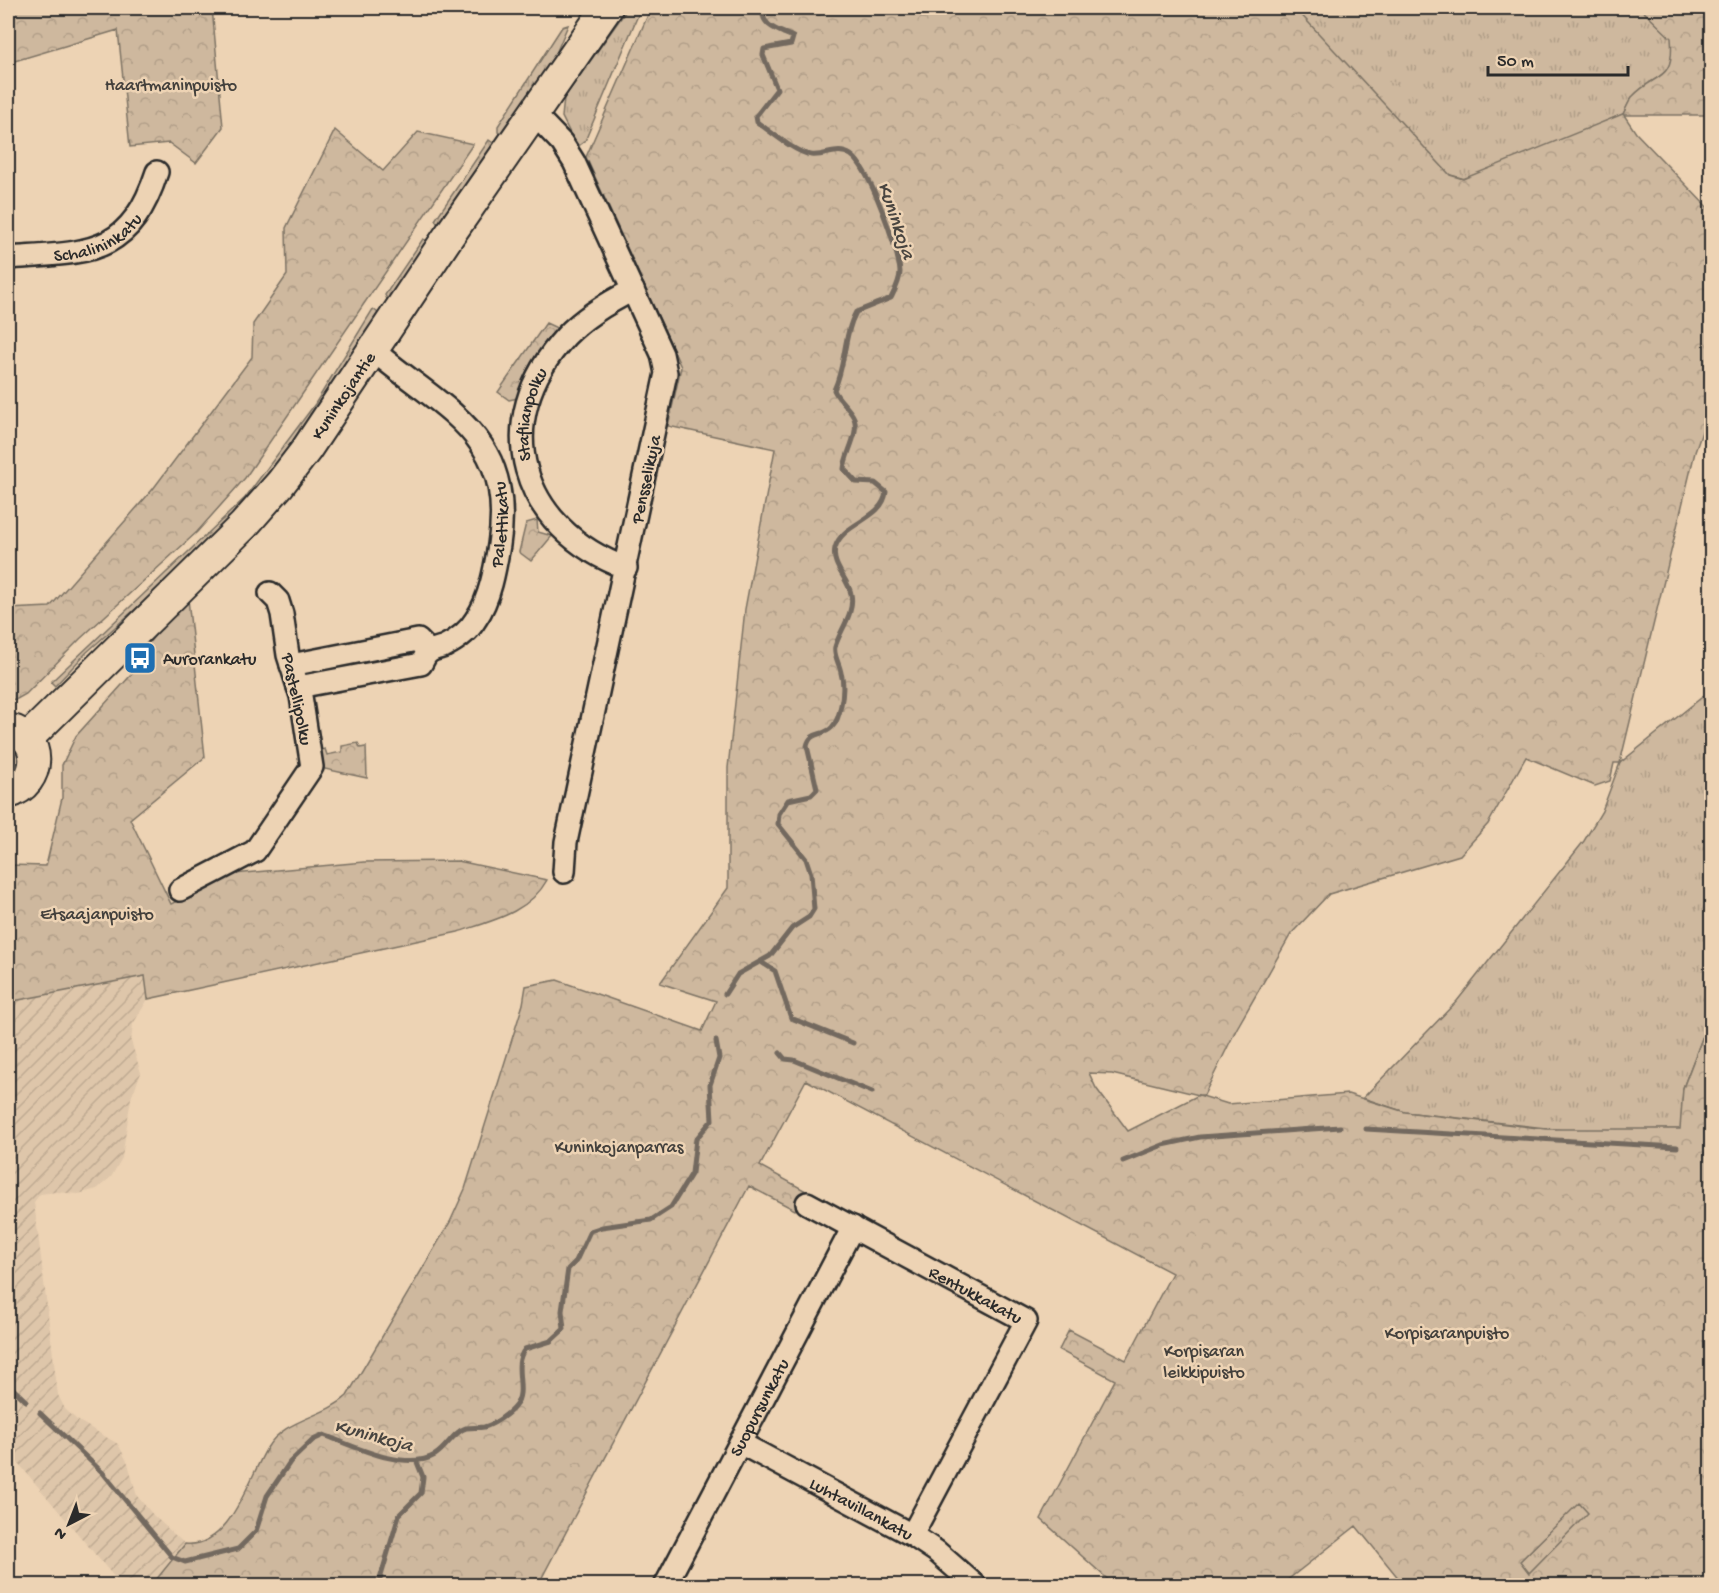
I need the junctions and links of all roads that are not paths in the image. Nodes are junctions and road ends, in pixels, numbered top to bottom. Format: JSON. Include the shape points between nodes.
{"nodes":[{"id":1,"x":607,"y":8,"type":"edge"},
{"id":2,"x":534,"y":114,"type":"junction"},
{"id":3,"x":157,"y":172,"type":"dead end"},
{"id":4,"x":8,"y":258,"type":"edge"},
{"id":5,"x":633,"y":290,"type":"junction"},
{"id":6,"x":374,"y":351,"type":"junction"},
{"id":7,"x":526,"y":470,"type":"junction"},
{"id":8,"x":498,"y":476,"type":"junction"},
{"id":9,"x":626,"y":568,"type":"junction"},
{"id":10,"x":270,"y":593,"type":"dead end"},
{"id":11,"x":429,"y":651,"type":"junction"},
{"id":12,"x":291,"y":665,"type":"junction"},
{"id":13,"x":298,"y":687,"type":"junction"},
{"id":14,"x":17,"y":734,"type":"edge"},
{"id":15,"x":8,"y":793,"type":"edge"},
{"id":16,"x":564,"y":872,"type":"dead end"},
{"id":17,"x":180,"y":890,"type":"dead end"},
{"id":18,"x":807,"y":1203,"type":"dead end"},
{"id":19,"x":853,"y":1227,"type":"junction"},
{"id":20,"x":740,"y":1443,"type":"junction"},
{"id":21,"x":912,"y":1535,"type":"junction"},
{"id":22,"x":665,"y":1586,"type":"edge"},
{"id":23,"x":976,"y":1586,"type":"edge"}],
"edges":[{"from":1,"to":2,"type":"main road","name":"Kuninkojantie"},
{"from":2,"to":5,"type":"street","name":"Pensselikuja","via":[[574,162]]},
{"from":2,"to":6,"type":"main road","name":"Kuninkojantie"},
{"from":3,"to":4,"type":"street","name":"Schalininkatu","via":[[139,216],[113,239],[77,252]]},
{"from":5,"to":7,"type":"street","name":"Staflianpolku","via":[[601,307],[567,334],[537,376],[523,431]]},
{"from":5,"to":9,"type":"street","name":"Pensselikuja","via":[[662,354],[666,373]]},
{"from":6,"to":8,"type":"street","name":"Palettikatu","via":[[476,434]]},
{"from":6,"to":14,"type":"main road","name":"Kuninkojantie","via":[[306,450],[244,525]]},
{"from":7,"to":8,"type":"street"},
{"from":7,"to":9,"type":"street","name":"Staflianpolku","via":[[544,511],[563,532],[593,555]]},
{"from":8,"to":11,"type":"street","name":"Palettikatu","via":[[500,538],[487,597],[477,618],[457,639]]},
{"from":9,"to":16,"type":"street","name":"Pensselikuja","via":[[566,842]]},
{"from":10,"to":12,"type":"street","name":"Pastellipolku","via":[[282,614]]},
{"from":11,"to":12,"type":"street","via":[[418,640]]},
{"from":11,"to":13,"type":"street","name":"Palettikatu","via":[[421,664]]},
{"from":12,"to":13,"type":"street","name":"Pastellipolku"},
{"from":13,"to":17,"type":"street","name":"Pastellipolku","via":[[312,767],[255,851]]},
{"from":14,"to":15,"type":"main road","via":[[34,755],[33,772],[23,786]]},
{"from":18,"to":19,"type":"street","name":"Rentukkakatu"},
{"from":19,"to":20,"type":"street","name":"Suopursunkatu"},
{"from":19,"to":21,"type":"street","name":"Rentukkakatu","via":[[1026,1321]]},
{"from":20,"to":21,"type":"street","name":"Luhtavillankatu"},
{"from":20,"to":22,"type":"street","name":"Suopursunkatu"},
{"from":21,"to":23,"type":"street","name":"Luhtavillankatu"}]}
